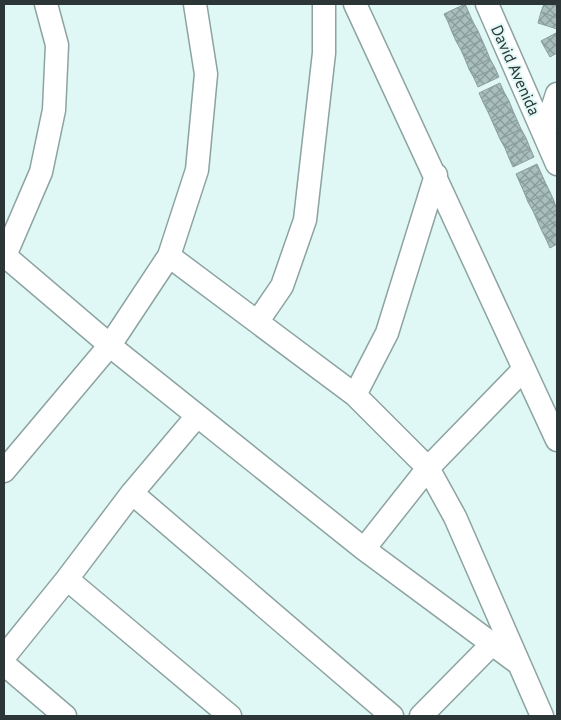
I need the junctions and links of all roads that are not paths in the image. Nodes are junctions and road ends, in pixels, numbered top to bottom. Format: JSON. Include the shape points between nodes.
{"nodes":[{"id":1,"x":46,"y":4,"type":"edge"},
{"id":2,"x":195,"y":4,"type":"edge"},
{"id":3,"x":324,"y":4,"type":"edge"},
{"id":4,"x":355,"y":4,"type":"edge"},
{"id":5,"x":487,"y":4,"type":"edge"},
{"id":6,"x":557,"y":94,"type":"edge"},
{"id":7,"x":544,"y":134,"type":"junction"},
{"id":8,"x":557,"y":164,"type":"edge"},
{"id":9,"x":436,"y":175,"type":"junction"},
{"id":10,"x":4,"y":256,"type":"edge"},
{"id":11,"x":169,"y":256,"type":"junction"},
{"id":12,"x":258,"y":321,"type":"junction"},
{"id":13,"x":110,"y":345,"type":"junction"},
{"id":14,"x":524,"y":369,"type":"junction"},
{"id":15,"x":355,"y":395,"type":"junction"},
{"id":16,"x":197,"y":416,"type":"junction"},
{"id":17,"x":557,"y":440,"type":"edge"},
{"id":18,"x":428,"y":468,"type":"junction"},
{"id":19,"x":4,"y":471,"type":"edge"},
{"id":20,"x":132,"y":493,"type":"junction"},
{"id":21,"x":364,"y":549,"type":"junction"},
{"id":22,"x":67,"y":579,"type":"junction"},
{"id":23,"x":493,"y":643,"type":"junction"},
{"id":24,"x":4,"y":657,"type":"edge"},
{"id":25,"x":518,"y":663,"type":"junction"},
{"id":26,"x":4,"y":664,"type":"edge"},
{"id":27,"x":65,"y":716,"type":"edge"},
{"id":28,"x":230,"y":716,"type":"edge"},
{"id":29,"x":392,"y":716,"type":"edge"},
{"id":30,"x":421,"y":716,"type":"edge"},
{"id":31,"x":542,"y":716,"type":"edge"}],
"edges":[{"from":1,"to":10,"type":"street","via":[[57,45],[54,110],[41,172]]},
{"from":2,"to":11,"type":"street","via":[[206,74],[197,170]]},
{"from":3,"to":12,"type":"street","via":[[324,53],[305,220],[282,286]]},
{"from":4,"to":9,"type":"street"},
{"from":5,"to":7,"type":"street","name":"David Avenida"},
{"from":6,"to":7,"type":"street"},
{"from":7,"to":8,"type":"street","name":"David Avenida"},
{"from":9,"to":14,"type":"street"},
{"from":9,"to":15,"type":"street","via":[[387,333]]},
{"from":10,"to":13,"type":"street"},
{"from":11,"to":12,"type":"street"},
{"from":11,"to":13,"type":"street"},
{"from":12,"to":15,"type":"street"},
{"from":13,"to":16,"type":"street"},
{"from":13,"to":19,"type":"street"},
{"from":14,"to":17,"type":"street"},
{"from":14,"to":18,"type":"street"},
{"from":15,"to":18,"type":"street"},
{"from":16,"to":20,"type":"street"},
{"from":16,"to":21,"type":"street"},
{"from":18,"to":21,"type":"street"},
{"from":18,"to":25,"type":"street","via":[[455,517]]},
{"from":20,"to":22,"type":"street"},
{"from":20,"to":29,"type":"street"},
{"from":21,"to":23,"type":"street"},
{"from":22,"to":24,"type":"street"},
{"from":22,"to":28,"type":"street"},
{"from":23,"to":25,"type":"street"},
{"from":23,"to":30,"type":"street"},
{"from":25,"to":31,"type":"street"},
{"from":26,"to":27,"type":"street"}]}
